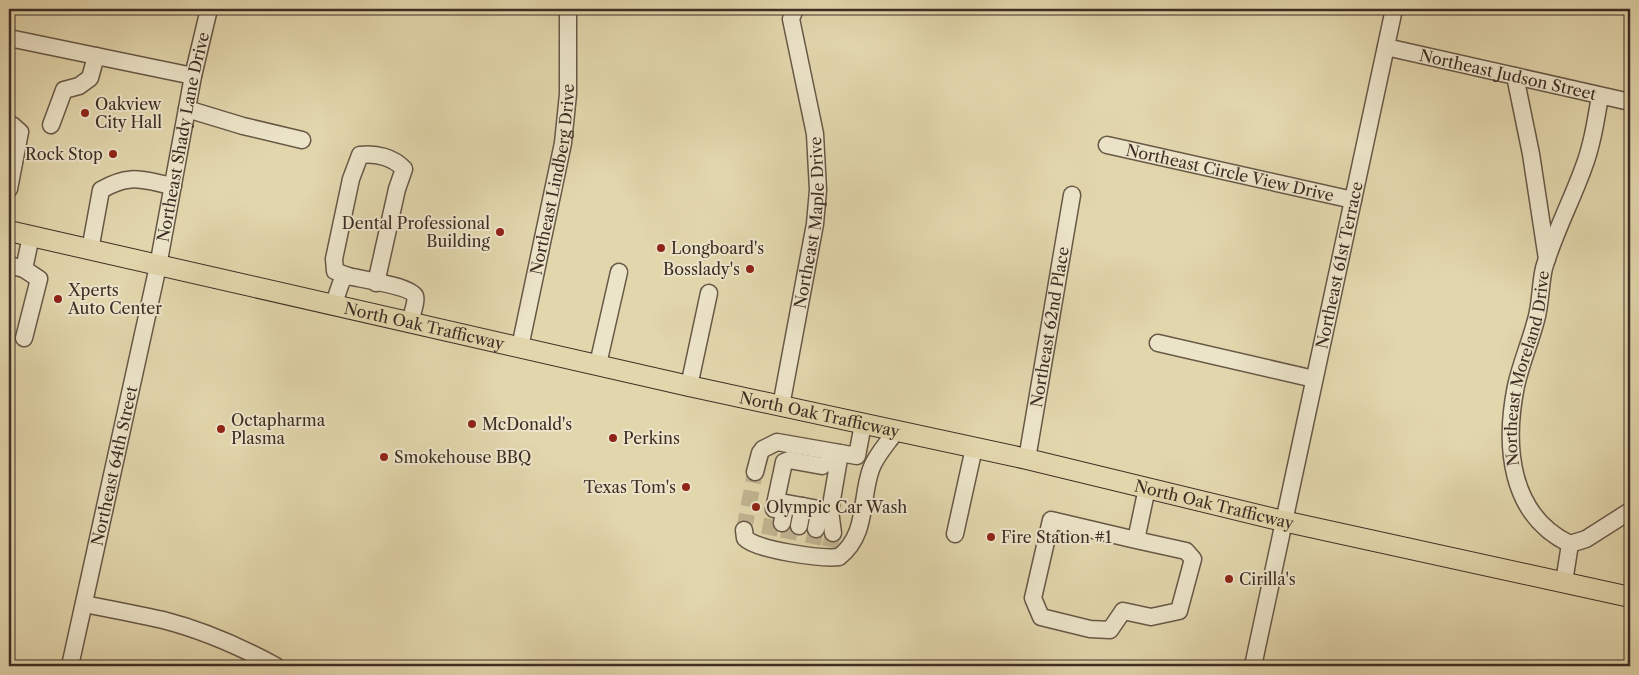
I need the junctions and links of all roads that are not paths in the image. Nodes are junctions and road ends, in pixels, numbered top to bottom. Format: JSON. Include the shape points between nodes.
{"nodes":[{"id":1,"x":209,"y":9,"type":"edge"},
{"id":2,"x":568,"y":9,"type":"edge"},
{"id":3,"x":1394,"y":9,"type":"edge"},
{"id":4,"x":792,"y":12,"type":"edge"},
{"id":5,"x":9,"y":38,"type":"edge"},
{"id":6,"x":1386,"y":47,"type":"junction"},
{"id":7,"x":96,"y":56,"type":"junction"},
{"id":8,"x":193,"y":76,"type":"junction"},
{"id":9,"x":1515,"y":76,"type":"junction"},
{"id":10,"x":1600,"y":96,"type":"junction"},
{"id":11,"x":1630,"y":102,"type":"edge"},
{"id":12,"x":187,"y":109,"type":"junction"},
{"id":13,"x":9,"y":125,"type":"edge"},
{"id":14,"x":51,"y":125,"type":"dead end"},
{"id":15,"x":302,"y":140,"type":"dead end"},
{"id":16,"x":1107,"y":146,"type":"dead end"},
{"id":17,"x":173,"y":186,"type":"junction"},
{"id":18,"x":9,"y":189,"type":"edge"},
{"id":19,"x":1072,"y":196,"type":"dead end"},
{"id":20,"x":1353,"y":200,"type":"junction"},
{"id":21,"x":9,"y":231,"type":"edge"},
{"id":22,"x":31,"y":236,"type":"junction"},
{"id":23,"x":90,"y":250,"type":"junction"},
{"id":24,"x":1547,"y":261,"type":"junction"},
{"id":25,"x":158,"y":266,"type":"junction"},
{"id":26,"x":16,"y":267,"type":"edge"},
{"id":27,"x":619,"y":272,"type":"dead end"},
{"id":28,"x":348,"y":276,"type":"junction"},
{"id":29,"x":376,"y":283,"type":"junction"},
{"id":30,"x":709,"y":293,"type":"dead end"},
{"id":31,"x":333,"y":306,"type":"junction"},
{"id":32,"x":410,"y":323,"type":"junction"},
{"id":33,"x":24,"y":338,"type":"dead end"},
{"id":34,"x":1158,"y":343,"type":"dead end"},
{"id":35,"x":520,"y":347,"type":"junction"},
{"id":36,"x":598,"y":364,"type":"junction"},
{"id":37,"x":1314,"y":379,"type":"junction"},
{"id":38,"x":689,"y":386,"type":"junction"},
{"id":39,"x":781,"y":406,"type":"junction"},
{"id":40,"x":863,"y":424,"type":"junction"},
{"id":41,"x":896,"y":431,"type":"junction"},
{"id":42,"x":974,"y":448,"type":"junction"},
{"id":43,"x":857,"y":456,"type":"junction"},
{"id":44,"x":835,"y":457,"type":"junction"},
{"id":45,"x":1027,"y":459,"type":"junction"},
{"id":46,"x":755,"y":472,"type":"tunnel mouth"},
{"id":47,"x":870,"y":472,"type":"junction"},
{"id":48,"x":1147,"y":488,"type":"junction"},
{"id":49,"x":1630,"y":511,"type":"edge"},
{"id":50,"x":1283,"y":521,"type":"junction"},
{"id":51,"x":744,"y":530,"type":"dead end"},
{"id":52,"x":802,"y":533,"type":"junction"},
{"id":53,"x":955,"y":534,"type":"dead end"},
{"id":54,"x":1136,"y":540,"type":"junction"},
{"id":55,"x":1570,"y":544,"type":"junction"},
{"id":56,"x":1564,"y":582,"type":"junction"},
{"id":57,"x":1630,"y":597,"type":"edge"},
{"id":58,"x":84,"y":604,"type":"junction"},
{"id":59,"x":70,"y":666,"type":"edge"},
{"id":60,"x":276,"y":666,"type":"edge"},
{"id":61,"x":1253,"y":666,"type":"edge"}],
"edges":[{"from":1,"to":8,"type":"street","name":"Northeast Shady Lane Drive"},
{"from":2,"to":35,"type":"street","name":"Northeast Lindberg Drive","via":[[568,94],[563,143]]},
{"from":3,"to":6,"type":"street","name":"Northeast 61st Terrace"},
{"from":4,"to":39,"type":"street","name":"Northeast Maple Drive","via":[[816,134],[818,190],[815,224]]},
{"from":5,"to":7,"type":"street"},
{"from":6,"to":9,"type":"street","name":"Northeast Judson Street"},
{"from":6,"to":20,"type":"street","name":"Northeast 61st Terrace"},
{"from":7,"to":8,"type":"street"},
{"from":7,"to":14,"type":"street","via":[[90,78],[64,90]]},
{"from":8,"to":12,"type":"street","name":"Northeast Shady Lane Drive"},
{"from":9,"to":10,"type":"street","name":"Northeast Judson Street"},
{"from":9,"to":24,"type":"street","name":"Northeast Moreland Drive"},
{"from":10,"to":11,"type":"street","name":"Northeast Judson Street"},
{"from":10,"to":24,"type":"street","name":"Northeast Moreland Drive","via":[[1589,152]]},
{"from":12,"to":15,"type":"street"},
{"from":12,"to":17,"type":"street","name":"Northeast Shady Lane Drive"},
{"from":13,"to":18,"type":"street","via":[[20,132]]},
{"from":16,"to":20,"type":"street","name":"Northeast Circle View Drive"},
{"from":17,"to":23,"type":"street","via":[[130,178],[101,190]]},
{"from":17,"to":25,"type":"street","name":"Northeast Shady Lane Drive"},
{"from":19,"to":45,"type":"street","name":"Northeast 62nd Place"},
{"from":20,"to":37,"type":"street","name":"Northeast 61st Terrace"},
{"from":21,"to":22,"type":"main road","name":"North Oak Trafficway"},
{"from":22,"to":23,"type":"main road","name":"North Oak Trafficway"},
{"from":22,"to":26,"type":"street"},
{"from":23,"to":25,"type":"main road","name":"North Oak Trafficway"},
{"from":24,"to":55,"type":"street","name":"Northeast Moreland Drive","via":[[1540,307],[1516,387],[1512,412],[1513,461],[1517,485],[1533,516],[1557,538]]},
{"from":25,"to":31,"type":"main road","name":"North Oak Trafficway"},
{"from":25,"to":58,"type":"street","name":"Northeast 64th Street"},
{"from":26,"to":33,"type":"street","via":[[39,279]]},
{"from":27,"to":36,"type":"street"},
{"from":28,"to":29,"type":"street"},
{"from":28,"to":29,"type":"street","via":[[335,272],[334,259],[351,179],[360,155],[371,153],[396,161],[404,169]]},
{"from":28,"to":31,"type":"street","via":[[342,280]]},
{"from":29,"to":32,"type":"street","via":[[414,294],[416,298]]},
{"from":30,"to":38,"type":"street"},
{"from":31,"to":32,"type":"main road","name":"North Oak Trafficway"},
{"from":32,"to":35,"type":"main road","name":"North Oak Trafficway"},
{"from":34,"to":37,"type":"street"},
{"from":35,"to":36,"type":"main road","name":"North Oak Trafficway"},
{"from":36,"to":38,"type":"main road","name":"North Oak Trafficway"},
{"from":37,"to":50,"type":"street","name":"Northeast 61st Terrace"},
{"from":38,"to":39,"type":"main road","name":"North Oak Trafficway"},
{"from":39,"to":40,"type":"main road","name":"North Oak Trafficway"},
{"from":40,"to":41,"type":"main road","name":"North Oak Trafficway"},
{"from":40,"to":43,"type":"street"},
{"from":41,"to":42,"type":"main road","name":"North Oak Trafficway"},
{"from":41,"to":47,"type":"street","via":[[879,453]]},
{"from":42,"to":45,"type":"main road","name":"North Oak Trafficway"},
{"from":42,"to":53,"type":"street"},
{"from":43,"to":44,"type":"street"},
{"from":43,"to":47,"type":"street"},
{"from":44,"to":46,"type":"street","via":[[776,442],[760,453]]},
{"from":44,"to":52,"type":"street"},
{"from":44,"to":52,"type":"street","via":[[822,466],[789,460],[784,462]]},
{"from":45,"to":48,"type":"main road","name":"North Oak Trafficway"},
{"from":47,"to":52,"type":"street","via":[[858,534],[845,553],[839,557]]},
{"from":48,"to":50,"type":"main road","name":"North Oak Trafficway"},
{"from":48,"to":54,"type":"street"},
{"from":49,"to":55,"type":"street"},
{"from":50,"to":56,"type":"main road","name":"North Oak Trafficway"},
{"from":50,"to":61,"type":"street","name":"Northeast 61st Terrace"},
{"from":51,"to":52,"type":"street","via":[[745,538],[750,542]]},
{"from":54,"to":54,"type":"street","via":[[1186,551],[1193,559],[1179,611],[1151,617],[1123,611],[1110,630],[1090,629],[1041,617],[1033,598],[1051,520]]},
{"from":55,"to":56,"type":"street"},
{"from":56,"to":57,"type":"main road","name":"North Oak Trafficway"},
{"from":58,"to":59,"type":"street","name":"Northeast 64th Street"},
{"from":58,"to":60,"type":"street","via":[[199,632]]}]}
